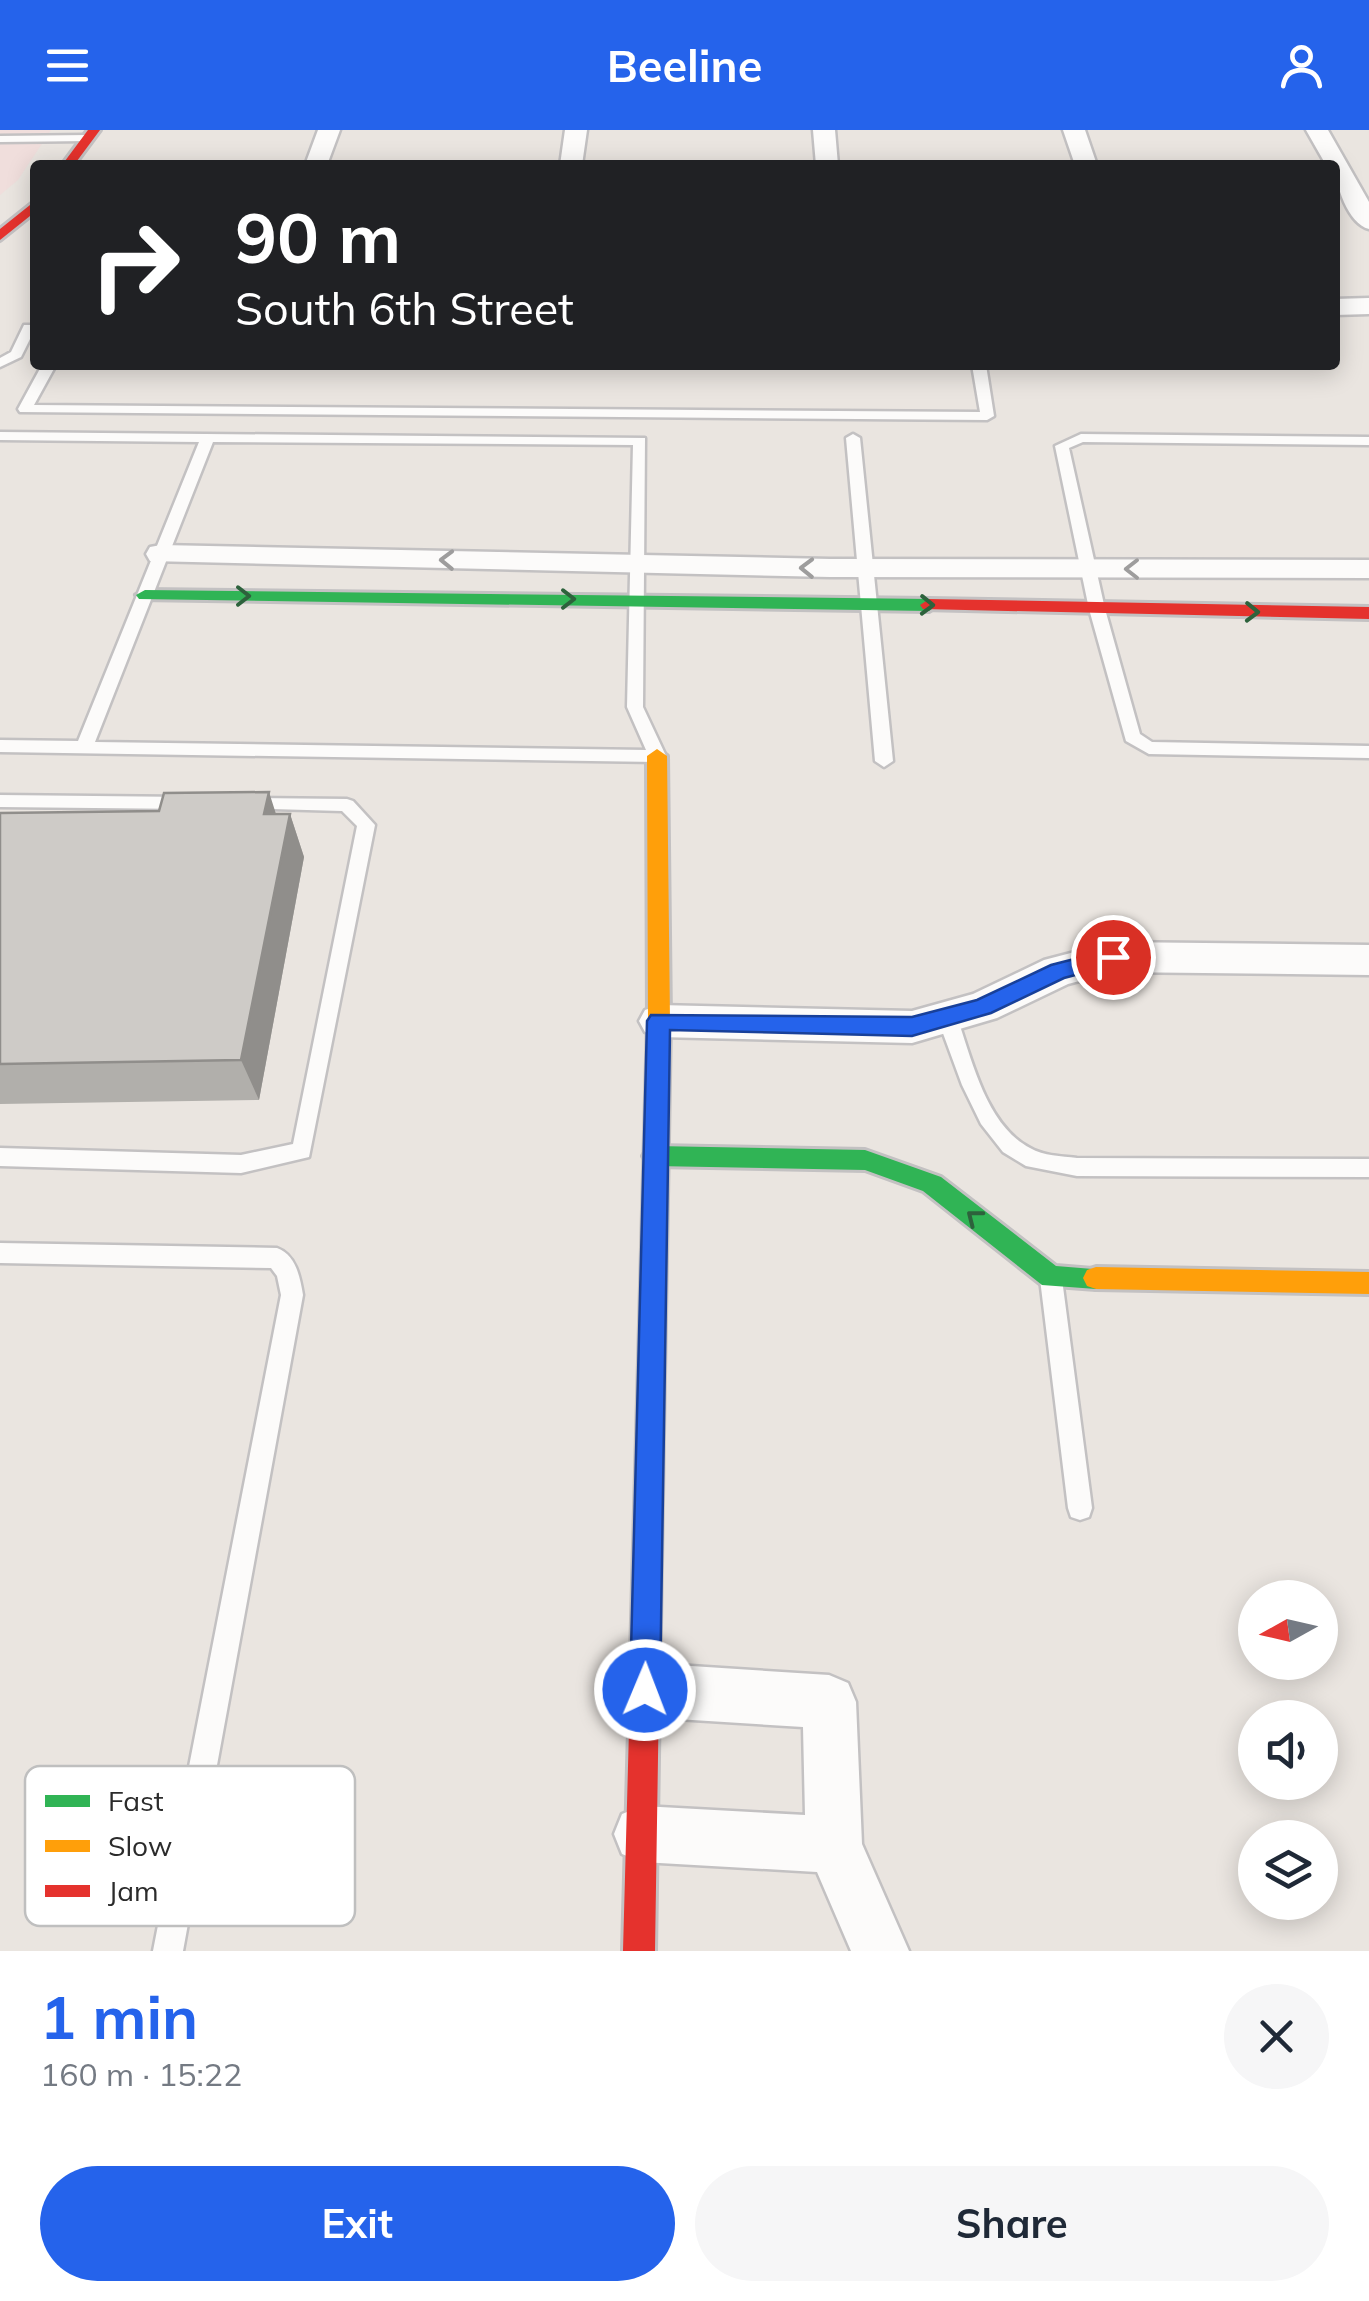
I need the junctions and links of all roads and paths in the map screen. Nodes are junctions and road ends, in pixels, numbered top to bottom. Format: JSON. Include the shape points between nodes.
{"nodes":[{"id":1,"x":329,"y":130,"type":"edge"},
{"id":2,"x":576,"y":130,"type":"edge"},
{"id":3,"x":824,"y":130,"type":"edge"},
{"id":4,"x":1074,"y":130,"type":"edge"},
{"id":5,"x":1316,"y":130,"type":"edge"},
{"id":6,"x":1,"y":134,"type":"edge"},
{"id":7,"x":91,"y":134,"type":"edge"},
{"id":8,"x":72,"y":160,"type":"edge"},
{"id":9,"x":318,"y":160,"type":"edge"},
{"id":10,"x":573,"y":160,"type":"edge"},
{"id":11,"x":826,"y":160,"type":"edge"},
{"id":12,"x":1084,"y":160,"type":"edge"},
{"id":13,"x":1333,"y":160,"type":"edge"},
{"id":14,"x":1340,"y":172,"type":"edge"},
{"id":15,"x":30,"y":209,"type":"edge"},
{"id":16,"x":1369,"y":222,"type":"edge"},
{"id":17,"x":0,"y":236,"type":"edge"},
{"id":18,"x":1340,"y":306,"type":"edge"},
{"id":19,"x":1369,"y":306,"type":"edge"},
{"id":20,"x":29,"y":328,"type":"dead end"},
{"id":21,"x":0,"y":363,"type":"edge"},
{"id":22,"x":47,"y":370,"type":"edge"},
{"id":23,"x":980,"y":370,"type":"edge"},
{"id":24,"x":0,"y":436,"type":"edge"},
{"id":25,"x":208,"y":437,"type":"junction"},
{"id":26,"x":853,"y":438,"type":"dead end"},
{"id":27,"x":1369,"y":441,"type":"edge"},
{"id":28,"x":161,"y":554,"type":"junction"},
{"id":29,"x":638,"y":564,"type":"junction"},
{"id":30,"x":863,"y":568,"type":"junction"},
{"id":31,"x":1089,"y":569,"type":"junction"},
{"id":32,"x":1369,"y":569,"type":"edge"},
{"id":33,"x":145,"y":595,"type":"junction"},
{"id":34,"x":636,"y":599,"type":"junction"},
{"id":35,"x":867,"y":604,"type":"junction"},
{"id":36,"x":1097,"y":609,"type":"junction"},
{"id":37,"x":1369,"y":613,"type":"edge"},
{"id":38,"x":0,"y":746,"type":"edge"},
{"id":39,"x":84,"y":747,"type":"junction"},
{"id":40,"x":1369,"y":752,"type":"edge"},
{"id":41,"x":657,"y":756,"type":"junction"},
{"id":42,"x":884,"y":761,"type":"dead end"},
{"id":43,"x":0,"y":801,"type":"edge"},
{"id":44,"x":1369,"y":960,"type":"edge"},
{"id":45,"x":947,"y":1017,"type":"junction"},
{"id":46,"x":659,"y":1021,"type":"junction"},
{"id":47,"x":655,"y":1156,"type":"junction"},
{"id":48,"x":0,"y":1157,"type":"edge"},
{"id":49,"x":1369,"y":1168,"type":"edge"},
{"id":50,"x":0,"y":1253,"type":"edge"},
{"id":51,"x":1051,"y":1277,"type":"junction"},
{"id":52,"x":1369,"y":1282,"type":"edge"},
{"id":53,"x":1080,"y":1508,"type":"dead end"},
{"id":54,"x":645,"y":1690,"type":"junction"},
{"id":55,"x":203,"y":1766,"type":"edge"},
{"id":56,"x":642,"y":1834,"type":"junction"},
{"id":57,"x":834,"y":1844,"type":"junction"},
{"id":58,"x":173,"y":1926,"type":"edge"},
{"id":59,"x":168,"y":1951,"type":"edge"},
{"id":60,"x":639,"y":1951,"type":"edge"},
{"id":61,"x":880,"y":1951,"type":"edge"}],
"edges":[{"from":1,"to":9,"type":"street"},
{"from":2,"to":10,"type":"street"},
{"from":3,"to":11,"type":"street"},
{"from":4,"to":12,"type":"street"},
{"from":5,"to":13,"type":"street"},
{"from":6,"to":7,"type":"lane"},
{"from":7,"to":8,"type":"street"},
{"from":14,"to":16,"type":"street"},
{"from":15,"to":17,"type":"street"},
{"from":18,"to":19,"type":"street"},
{"from":20,"to":21,"type":"lane","via":[[16,354]]},
{"from":22,"to":23,"type":"lane","via":[[25,409],[987,416]]},
{"from":24,"to":25,"type":"lane"},
{"from":25,"to":28,"type":"lane"},
{"from":25,"to":29,"type":"lane","via":[[640,441]]},
{"from":26,"to":30,"type":"lane"},
{"from":27,"to":31,"type":"lane","via":[[1067,441],[1062,446]]},
{"from":29,"to":28,"type":"street","one_way":true},
{"from":28,"to":33,"type":"lane"},
{"from":30,"to":29,"type":"street","one_way":true},
{"from":29,"to":34,"type":"lane"},
{"from":30,"to":31,"type":"street"},
{"from":30,"to":35,"type":"lane"},
{"from":32,"to":31,"type":"street","one_way":true},
{"from":31,"to":36,"type":"lane"},
{"from":33,"to":34,"type":"street","one_way":true},
{"from":33,"to":39,"type":"lane"},
{"from":34,"to":35,"type":"street"},
{"from":34,"to":41,"type":"lane","via":[[635,707]]},
{"from":35,"to":36,"type":"street","one_way":true},
{"from":35,"to":42,"type":"lane"},
{"from":36,"to":37,"type":"street","one_way":true},
{"from":36,"to":40,"type":"lane","via":[[1132,737],[1149,748]]},
{"from":38,"to":39,"type":"lane"},
{"from":39,"to":41,"type":"lane"},
{"from":41,"to":46,"type":"street"},
{"from":43,"to":48,"type":"lane","via":[[347,806],[366,824],[302,1151],[241,1164]]},
{"from":44,"to":45,"type":"street","via":[[1113,957],[1058,971]]},
{"from":45,"to":46,"type":"street","via":[[912,1026]]},
{"from":45,"to":49,"type":"lane","via":[[991,1118],[1011,1147],[1042,1164]]},
{"from":46,"to":47,"type":"street"},
{"from":51,"to":47,"type":"street","one_way":true,"via":[[932,1184],[865,1160]]},
{"from":47,"to":54,"type":"street"},
{"from":50,"to":55,"type":"lane","via":[[277,1258],[288,1273],[292,1295]]},
{"from":51,"to":52,"type":"street"},
{"from":51,"to":53,"type":"lane"},
{"from":54,"to":56,"type":"street"},
{"from":54,"to":57,"type":"street","via":[[829,1702]]},
{"from":56,"to":57,"type":"street"},
{"from":56,"to":60,"type":"street"},
{"from":57,"to":61,"type":"street"},
{"from":58,"to":59,"type":"lane"}]}
